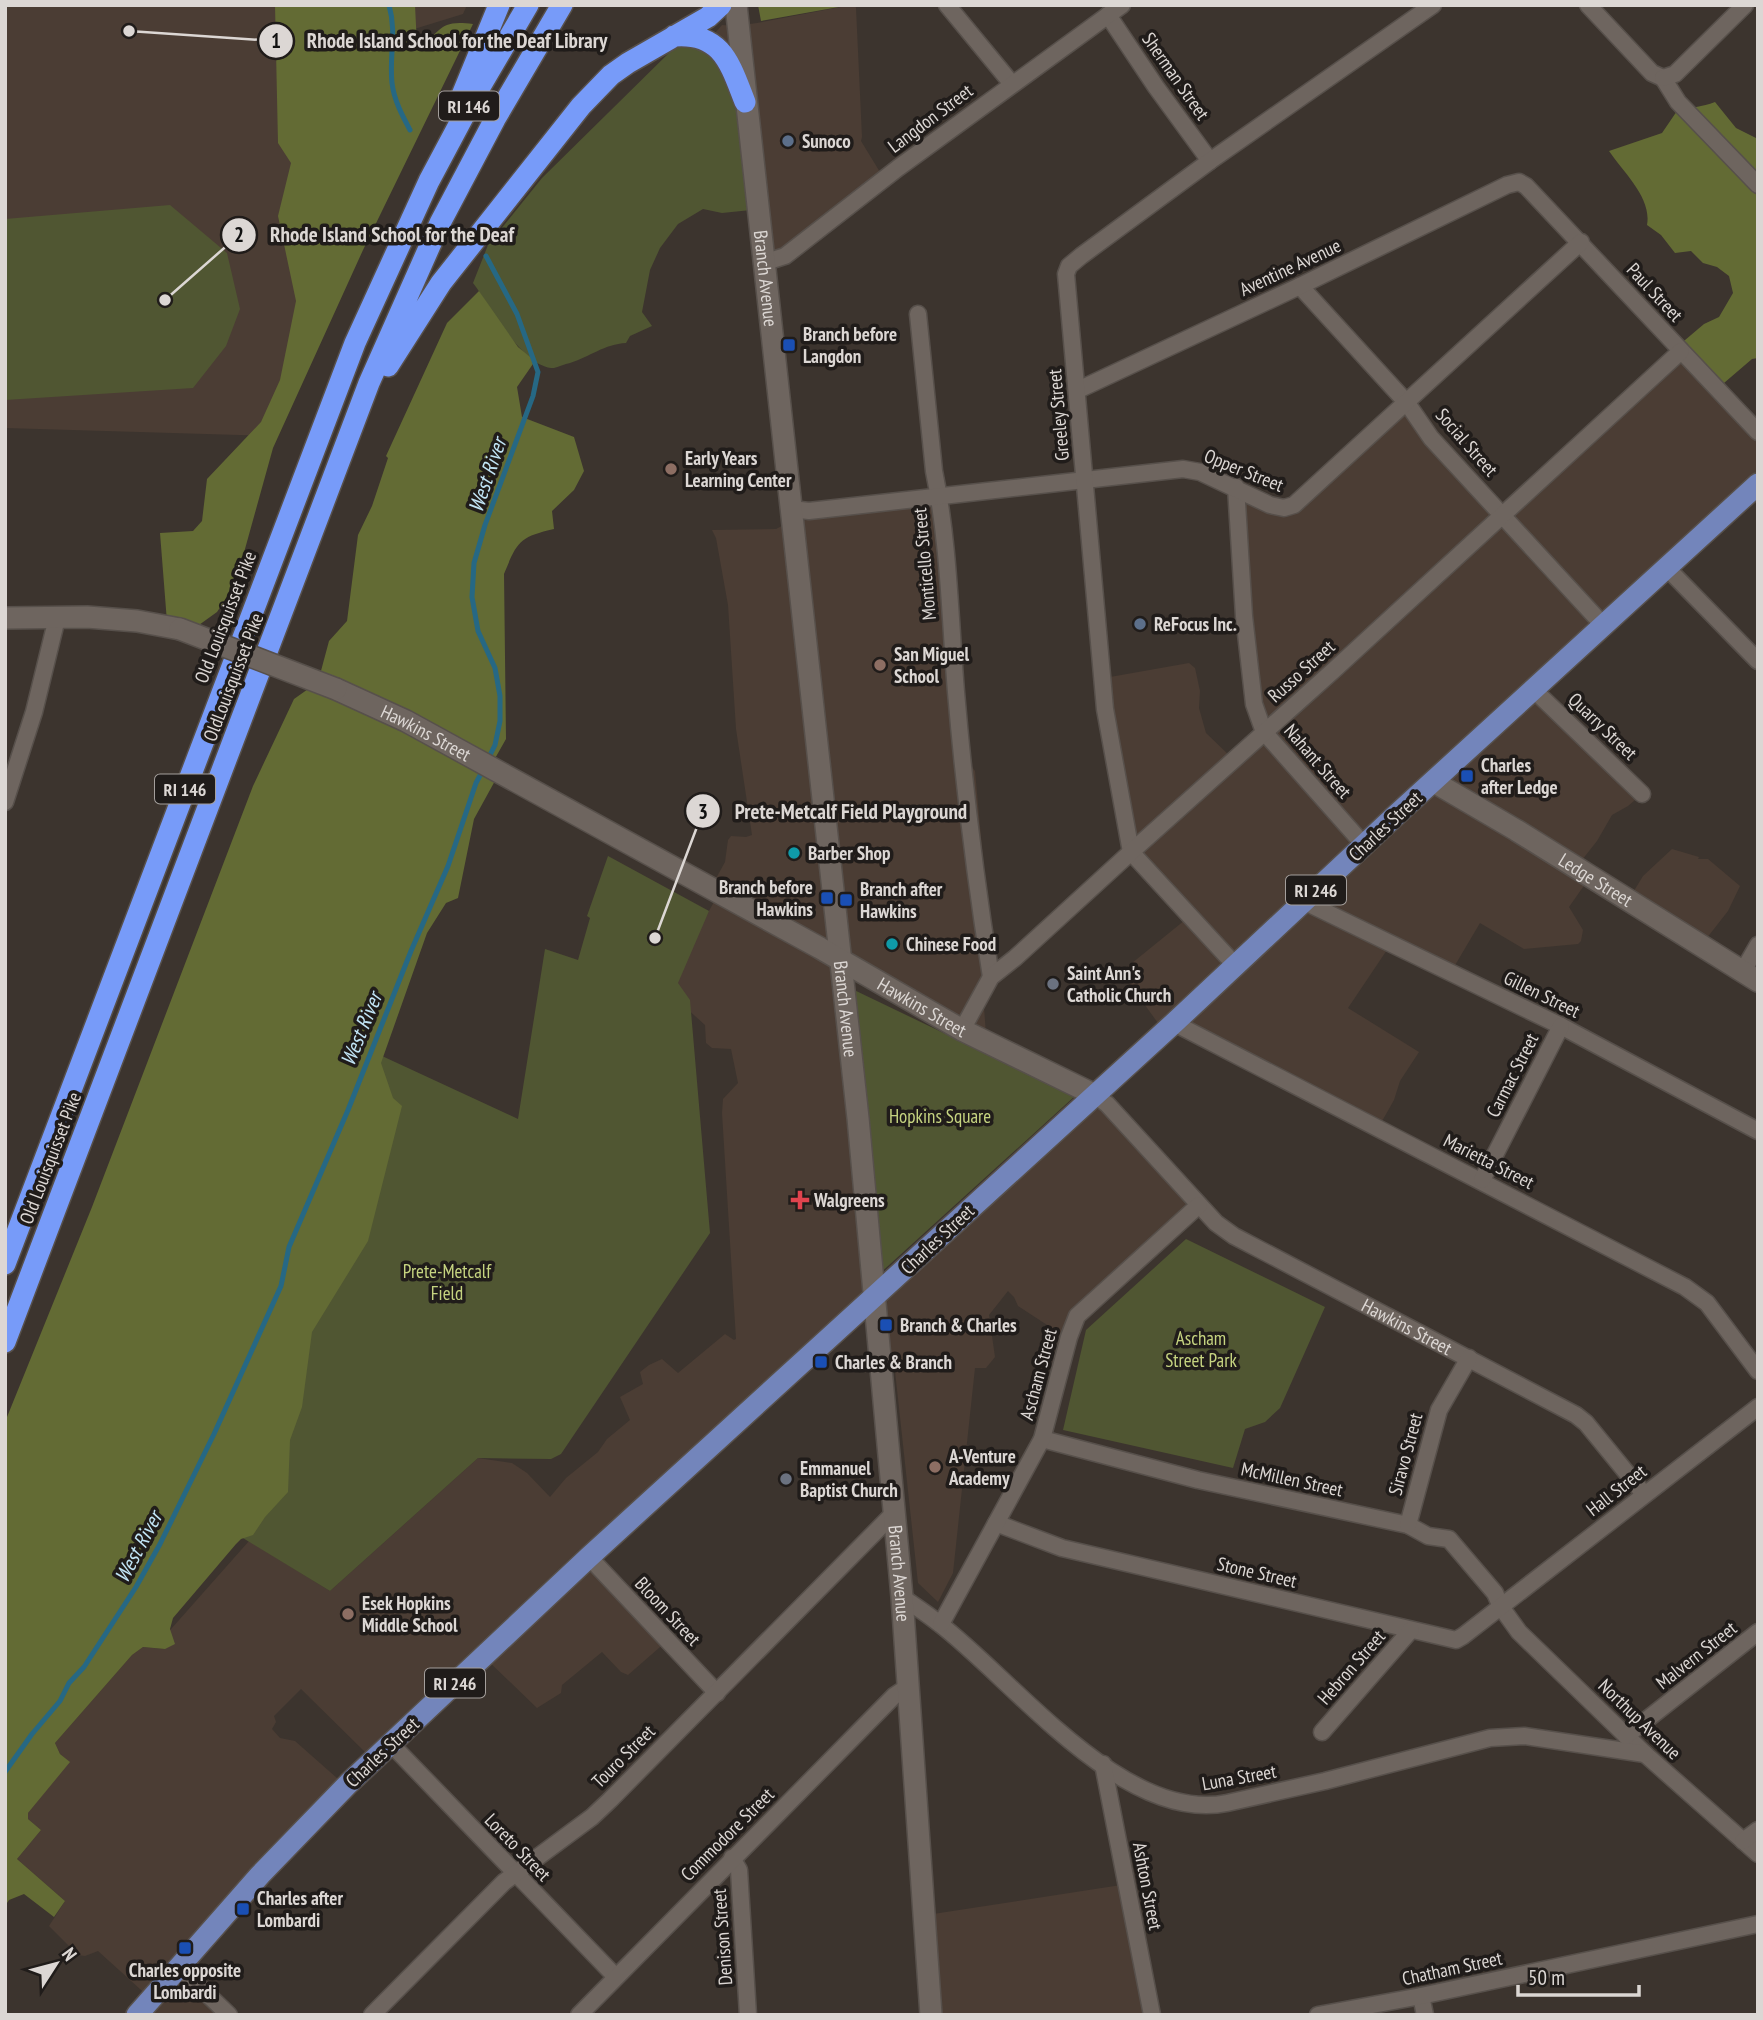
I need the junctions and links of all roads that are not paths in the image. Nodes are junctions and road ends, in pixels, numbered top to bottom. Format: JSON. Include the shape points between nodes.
{"nodes":[{"id":1,"x":499,"y":5,"type":"edge"},
{"id":2,"x":528,"y":5,"type":"edge"},
{"id":3,"x":562,"y":5,"type":"edge"},
{"id":4,"x":721,"y":5,"type":"edge"},
{"id":5,"x":736,"y":5,"type":"edge"},
{"id":6,"x":947,"y":5,"type":"edge"},
{"id":7,"x":1122,"y":5,"type":"edge"},
{"id":8,"x":1433,"y":5,"type":"edge"},
{"id":9,"x":1588,"y":5,"type":"edge"},
{"id":10,"x":1745,"y":5,"type":"edge"},
{"id":11,"x":1108,"y":15,"type":"junction"},
{"id":12,"x":674,"y":36,"type":"junction"},
{"id":13,"x":1663,"y":78,"type":"junction"},
{"id":14,"x":1012,"y":84,"type":"junction"},
{"id":15,"x":746,"y":102,"type":"junction"},
{"id":16,"x":1210,"y":161,"type":"junction"},
{"id":17,"x":1519,"y":182,"type":"joint"},
{"id":18,"x":1758,"y":185,"type":"edge"},
{"id":19,"x":415,"y":209,"type":"junction"},
{"id":20,"x":1581,"y":242,"type":"junction"},
{"id":21,"x":763,"y":263,"type":"junction"},
{"id":22,"x":1300,"y":286,"type":"junction"},
{"id":23,"x":918,"y":314,"type":"dead end"},
{"id":24,"x":1681,"y":351,"type":"junction"},
{"id":25,"x":1078,"y":390,"type":"junction"},
{"id":26,"x":1407,"y":403,"type":"junction"},
{"id":27,"x":356,"y":418,"type":"junction"},
{"id":28,"x":1758,"y":432,"type":"edge"},
{"id":29,"x":1085,"y":480,"type":"junction"},
{"id":30,"x":1758,"y":484,"type":"edge"},
{"id":31,"x":1236,"y":487,"type":"junction"},
{"id":32,"x":939,"y":495,"type":"junction"},
{"id":33,"x":791,"y":509,"type":"junction"},
{"id":34,"x":1504,"y":514,"type":"junction"},
{"id":35,"x":1667,"y":567,"type":"junction"},
{"id":36,"x":5,"y":618,"type":"edge"},
{"id":37,"x":57,"y":618,"type":"junction"},
{"id":38,"x":1604,"y":626,"type":"junction"},
{"id":39,"x":1758,"y":661,"type":"edge"},
{"id":40,"x":1534,"y":690,"type":"junction"},
{"id":41,"x":1264,"y":732,"type":"junction"},
{"id":42,"x":1434,"y":782,"type":"junction"},
{"id":43,"x":1642,"y":794,"type":"dead end"},
{"id":44,"x":5,"y":802,"type":"edge"},
{"id":45,"x":1364,"y":845,"type":"junction"},
{"id":46,"x":1130,"y":852,"type":"junction"},
{"id":47,"x":1303,"y":901,"type":"junction"},
{"id":48,"x":1758,"y":945,"type":"edge"},
{"id":49,"x":840,"y":959,"type":"junction"},
{"id":50,"x":1235,"y":965,"type":"junction"},
{"id":51,"x":1750,"y":976,"type":"edge"},
{"id":52,"x":991,"y":977,"type":"junction"},
{"id":53,"x":138,"y":991,"type":"joint"},
{"id":54,"x":1174,"y":1023,"type":"junction"},
{"id":55,"x":1561,"y":1026,"type":"junction"},
{"id":56,"x":962,"y":1030,"type":"junction"},
{"id":57,"x":1093,"y":1094,"type":"junction"},
{"id":58,"x":1758,"y":1131,"type":"edge"},
{"id":59,"x":1482,"y":1180,"type":"junction"},
{"id":60,"x":1199,"y":1205,"type":"junction"},
{"id":61,"x":5,"y":1264,"type":"edge"},
{"id":62,"x":874,"y":1296,"type":"junction"},
{"id":63,"x":5,"y":1342,"type":"edge"},
{"id":64,"x":1469,"y":1359,"type":"junction"},
{"id":65,"x":1758,"y":1371,"type":"edge"},
{"id":66,"x":1758,"y":1408,"type":"edge"},
{"id":67,"x":1042,"y":1439,"type":"junction"},
{"id":68,"x":1644,"y":1494,"type":"junction"},
{"id":69,"x":893,"y":1514,"type":"junction"},
{"id":70,"x":996,"y":1523,"type":"junction"},
{"id":71,"x":1408,"y":1525,"type":"junction"},
{"id":72,"x":589,"y":1557,"type":"junction"},
{"id":73,"x":902,"y":1597,"type":"junction"},
{"id":74,"x":1501,"y":1607,"type":"junction"},
{"id":75,"x":941,"y":1625,"type":"junction"},
{"id":76,"x":1411,"y":1630,"type":"junction"},
{"id":77,"x":1758,"y":1632,"type":"edge"},
{"id":78,"x":909,"y":1686,"type":"junction"},
{"id":79,"x":717,"y":1693,"type":"junction"},
{"id":80,"x":1322,"y":1732,"type":"dead end"},
{"id":81,"x":1626,"y":1736,"type":"junction"},
{"id":82,"x":391,"y":1744,"type":"junction"},
{"id":83,"x":1645,"y":1754,"type":"junction"},
{"id":84,"x":1103,"y":1764,"type":"junction"},
{"id":85,"x":1758,"y":1830,"type":"edge"},
{"id":86,"x":1743,"y":1841,"type":"junction"},
{"id":87,"x":1758,"y":1854,"type":"edge"},
{"id":88,"x":732,"y":1858,"type":"junction"},
{"id":89,"x":514,"y":1874,"type":"junction"},
{"id":90,"x":1758,"y":1924,"type":"edge"},
{"id":91,"x":178,"y":1966,"type":"junction"},
{"id":92,"x":616,"y":1977,"type":"junction"},
{"id":93,"x":1421,"y":1996,"type":"junction"},
{"id":94,"x":137,"y":2015,"type":"edge"},
{"id":95,"x":229,"y":2015,"type":"edge"},
{"id":96,"x":372,"y":2015,"type":"edge"},
{"id":97,"x":579,"y":2015,"type":"edge"},
{"id":98,"x":748,"y":2015,"type":"edge"},
{"id":99,"x":931,"y":2015,"type":"edge"},
{"id":100,"x":1153,"y":2015,"type":"edge"},
{"id":101,"x":1318,"y":2015,"type":"edge"},
{"id":102,"x":1425,"y":2015,"type":"edge"}],
"edges":[{"from":1,"to":19,"type":"highway"},
{"from":2,"to":19,"type":"highway","name":"Old Louisquisset Pike","number":"RI 146"},
{"from":3,"to":27,"type":"highway","number":"RI 146","via":[[480,144],[440,223]]},
{"from":4,"to":12,"type":"highway","via":[[708,18]]},
{"from":5,"to":15,"type":"main road","name":"Branch Avenue"},
{"from":6,"to":14,"type":"street"},
{"from":7,"to":11,"type":"street","name":"Langdon Street"},
{"from":8,"to":16,"type":"street","name":"Greeley Street"},
{"from":9,"to":13,"type":"street","via":[[1652,73]]},
{"from":10,"to":13,"type":"street","via":[[1675,74]]},
{"from":11,"to":14,"type":"street","name":"Langdon Street"},
{"from":11,"to":16,"type":"street","name":"Sherman Street"},
{"from":12,"to":15,"type":"highway","via":[[689,35],[713,43],[723,52]]},
{"from":12,"to":27,"type":"highway","via":[[611,75],[581,106],[441,283]]},
{"from":13,"to":18,"type":"street","via":[[1678,102]]},
{"from":14,"to":21,"type":"street","name":"Langdon Street","via":[[785,256]]},
{"from":15,"to":21,"type":"main road","name":"Branch Avenue"},
{"from":16,"to":25,"type":"street","name":"Greeley Street","via":[[1069,266],[1065,282]]},
{"from":17,"to":20,"type":"street","name":"Paul Street"},
{"from":17,"to":22,"type":"street","name":"Aventine Avenue"},
{"from":19,"to":61,"type":"highway","name":"Old Louisquisset Pike","number":"RI 146","via":[[333,396]]},
{"from":20,"to":24,"type":"street","name":"Paul Street"},
{"from":20,"to":26,"type":"street","name":"Opper Street"},
{"from":21,"to":33,"type":"main road","name":"Branch Avenue"},
{"from":22,"to":25,"type":"street","name":"Aventine Avenue"},
{"from":22,"to":26,"type":"street","name":"Social Street"},
{"from":23,"to":32,"type":"street","name":"Monticello Street"},
{"from":24,"to":28,"type":"street","name":"Paul Street"},
{"from":24,"to":34,"type":"street","name":"Russo Street"},
{"from":25,"to":29,"type":"street","name":"Greeley Street"},
{"from":26,"to":31,"type":"street","name":"Opper Street","via":[[1294,505],[1270,505]]},
{"from":26,"to":34,"type":"street","name":"Social Street","via":[[1432,438]]},
{"from":27,"to":53,"type":"highway","name":"OldLouisquisset Pike","number":"RI 146"},
{"from":29,"to":31,"type":"street","name":"Opper Street","via":[[1183,469]]},
{"from":29,"to":32,"type":"street","name":"Opper Street"},
{"from":29,"to":46,"type":"street","name":"Greeley Street","via":[[1105,709]]},
{"from":30,"to":35,"type":"main road","name":"Charles Street","number":"RI 246"},
{"from":31,"to":41,"type":"street","name":"Nahant Street","via":[[1254,704]]},
{"from":32,"to":33,"type":"street","name":"Opper Street","via":[[809,511]]},
{"from":32,"to":52,"type":"street","name":"Monticello Street","via":[[962,758]]},
{"from":33,"to":49,"type":"main road","name":"Branch Avenue"},
{"from":34,"to":38,"type":"street","name":"Social Street"},
{"from":34,"to":41,"type":"street","name":"Russo Street"},
{"from":35,"to":38,"type":"main road","name":"Charles Street","number":"RI 246"},
{"from":35,"to":39,"type":"street"},
{"from":36,"to":37,"type":"main road","name":"Hawkins Street"},
{"from":37,"to":44,"type":"street"},
{"from":37,"to":49,"type":"main road","name":"Hawkins Street","bridge":true,"via":[[137,621],[180,629],[382,709]]},
{"from":38,"to":40,"type":"main road","name":"Charles Street","number":"RI 246"},
{"from":40,"to":42,"type":"main road","name":"Charles Street","number":"RI 246"},
{"from":40,"to":43,"type":"street","name":"Quarry Street"},
{"from":41,"to":45,"type":"street","name":"Nahant Street"},
{"from":41,"to":46,"type":"street","name":"Russo Street"},
{"from":42,"to":45,"type":"main road","name":"Charles Street","number":"RI 246"},
{"from":42,"to":51,"type":"main road","name":"Ledge Street"},
{"from":45,"to":47,"type":"main road","name":"Charles Street","number":"RI 246"},
{"from":46,"to":50,"type":"street"},
{"from":46,"to":52,"type":"street","name":"Russo Street"},
{"from":47,"to":50,"type":"main road","name":"Charles Street","number":"RI 246"},
{"from":47,"to":55,"type":"street","name":"Gillen Street"},
{"from":48,"to":51,"type":"street"},
{"from":49,"to":56,"type":"main road","name":"Hawkins Street"},
{"from":49,"to":62,"type":"main road","name":"Branch Avenue"},
{"from":50,"to":54,"type":"main road","name":"Charles Street","number":"RI 246"},
{"from":52,"to":56,"type":"street","name":"Russo Street"},
{"from":53,"to":63,"type":"highway","name":"Old Louisquisset Pike","number":"RI 146"},
{"from":54,"to":57,"type":"main road","name":"Charles Street","number":"RI 246"},
{"from":54,"to":59,"type":"street","name":"Marietta Street"},
{"from":55,"to":58,"type":"street","name":"Gillen Street"},
{"from":55,"to":59,"type":"street","name":"Carmac Street"},
{"from":56,"to":57,"type":"main road","name":"Hawkins Street"},
{"from":57,"to":60,"type":"street","name":"Hawkins Street"},
{"from":57,"to":62,"type":"main road","name":"Charles Street","number":"RI 246"},
{"from":59,"to":65,"type":"street","name":"Marietta Street","via":[[1699,1296]]},
{"from":60,"to":64,"type":"street","name":"Hawkins Street","via":[[1234,1236]]},
{"from":60,"to":67,"type":"street","name":"Ascham Street","via":[[1077,1316]]},
{"from":62,"to":69,"type":"main road","name":"Branch Avenue"},
{"from":62,"to":72,"type":"main road","name":"Charles Street","number":"RI 246"},
{"from":64,"to":68,"type":"street","name":"Hawkins Street","via":[[1576,1415]]},
{"from":64,"to":71,"type":"street","name":"Siravo Street","via":[[1439,1410]]},
{"from":66,"to":68,"type":"street","name":"Hall Street"},
{"from":67,"to":70,"type":"street","name":"Ascham Street"},
{"from":67,"to":71,"type":"street","name":"McMillen Street","via":[[1198,1480]]},
{"from":68,"to":74,"type":"street","name":"Hall Street"},
{"from":69,"to":73,"type":"main road","name":"Branch Avenue"},
{"from":69,"to":79,"type":"street","name":"Touro Street"},
{"from":70,"to":75,"type":"street","name":"Ascham Street"},
{"from":70,"to":76,"type":"street","name":"Stone Street","via":[[1062,1548]]},
{"from":71,"to":74,"type":"street","name":"McMillen Street","via":[[1428,1536],[1449,1539],[1495,1593]]},
{"from":72,"to":79,"type":"street","name":"Bloom Street"},
{"from":72,"to":82,"type":"main road","name":"Charles Street","number":"RI 246"},
{"from":73,"to":75,"type":"street","name":"Luna Street"},
{"from":73,"to":78,"type":"main road","name":"Branch Avenue"},
{"from":74,"to":76,"type":"street","name":"Stone Street","via":[[1456,1640]]},
{"from":74,"to":81,"type":"street","name":"Northup Avenue","via":[[1519,1632]]},
{"from":75,"to":84,"type":"street","name":"Luna Street"},
{"from":76,"to":80,"type":"street","name":"Hebron Street"},
{"from":77,"to":81,"type":"street","name":"Malvern Street"},
{"from":78,"to":88,"type":"street","name":"Commodore Street"},
{"from":78,"to":99,"type":"main road","name":"Branch Avenue"},
{"from":79,"to":89,"type":"street","name":"Touro Street","via":[[592,1817]]},
{"from":81,"to":83,"type":"street","name":"Northup Avenue"},
{"from":82,"to":89,"type":"street","name":"Loreto Street"},
{"from":82,"to":91,"type":"main road","name":"Charles Street","number":"RI 246","via":[[260,1875]]},
{"from":83,"to":84,"type":"street","name":"Luna Street","via":[[1524,1736],[1490,1738],[1216,1805],[1190,1805],[1159,1797]]},
{"from":83,"to":86,"type":"street","name":"Northup Avenue"},
{"from":84,"to":100,"type":"street","name":"Ashton Street"},
{"from":85,"to":86,"type":"street"},
{"from":86,"to":87,"type":"street","name":"Northup Avenue"},
{"from":88,"to":92,"type":"street","name":"Commodore Street"},
{"from":88,"to":98,"type":"street","name":"Denison Street","via":[[739,1870]]},
{"from":89,"to":92,"type":"street","name":"Loreto Street"},
{"from":89,"to":96,"type":"street","name":"Touro Street"},
{"from":90,"to":93,"type":"street","name":"Chatham Street"},
{"from":91,"to":94,"type":"main road","name":"Charles Street","number":"RI 246"},
{"from":91,"to":95,"type":"street"},
{"from":92,"to":97,"type":"street","name":"Commodore Street"},
{"from":93,"to":101,"type":"street","name":"Chatham Street"},
{"from":93,"to":102,"type":"street"}]}
